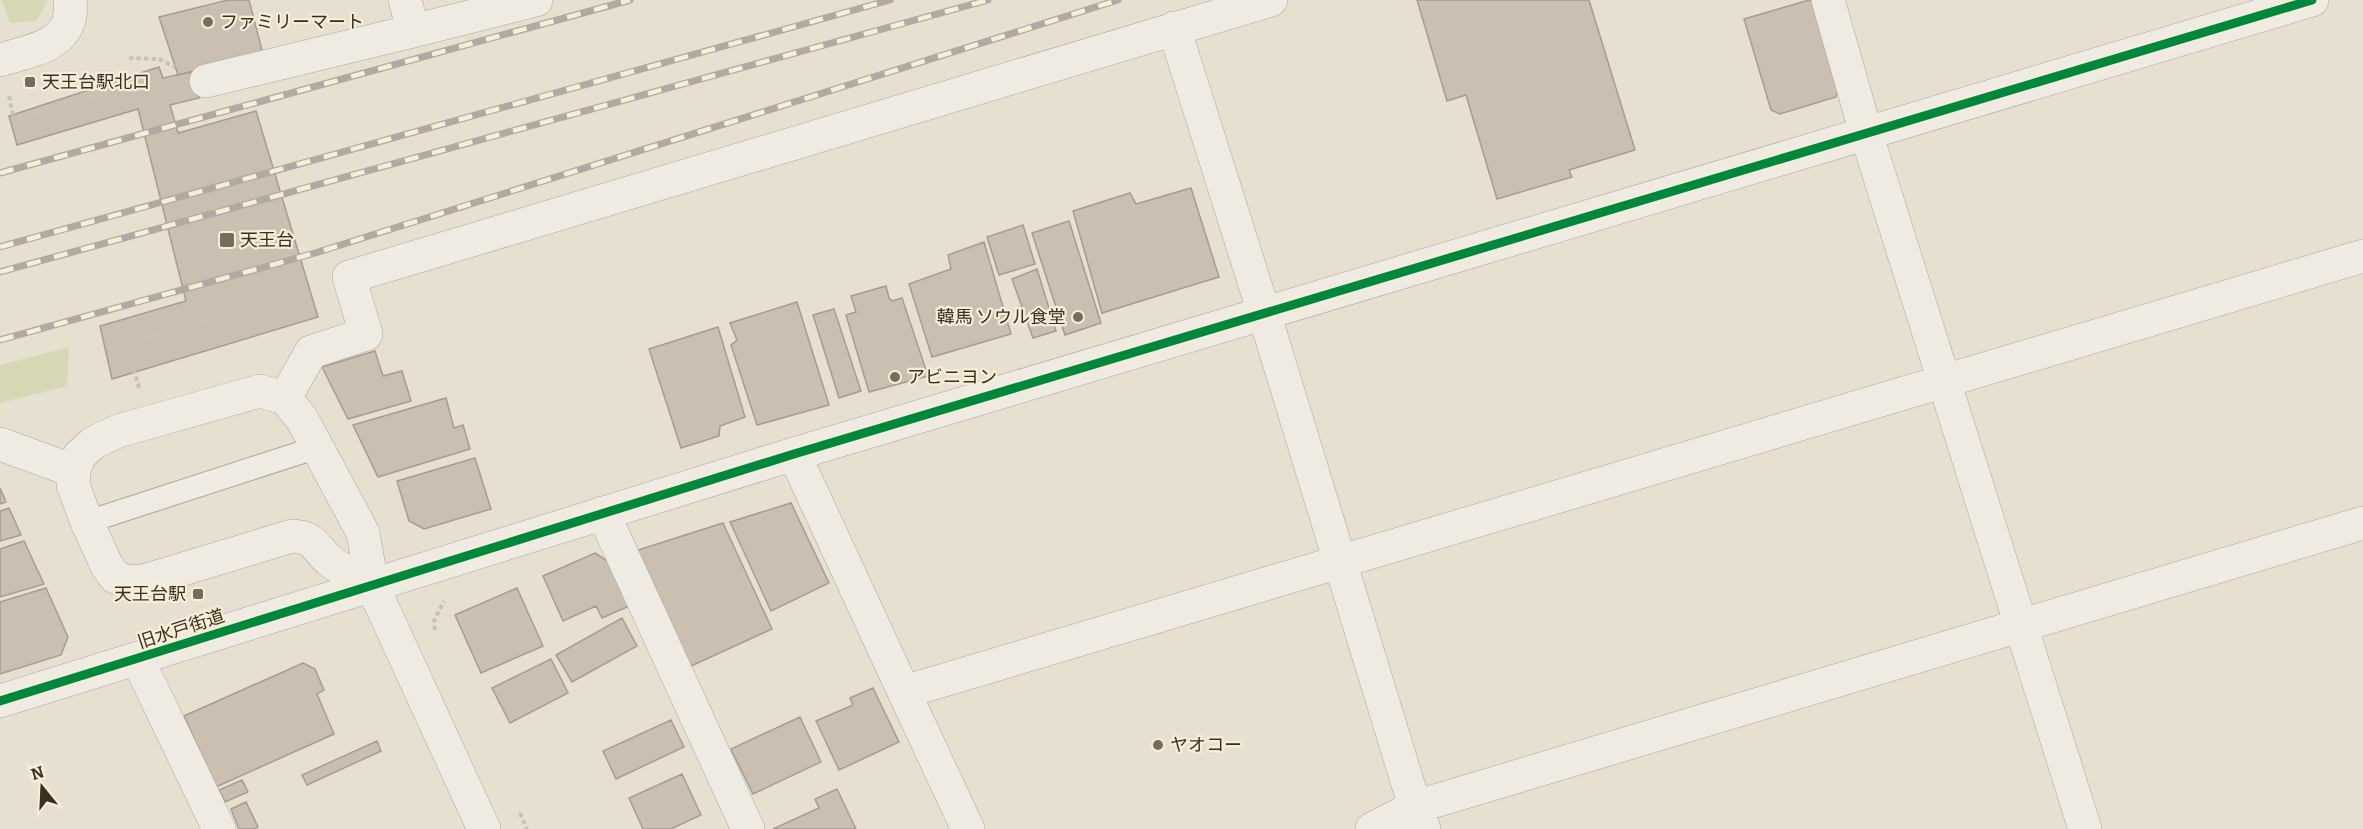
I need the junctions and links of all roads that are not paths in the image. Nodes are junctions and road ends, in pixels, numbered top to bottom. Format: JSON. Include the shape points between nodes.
{"nodes":[{"id":1,"x":70,"y":0,"type":"edge"},
{"id":2,"x":405,"y":0,"type":"edge"},
{"id":3,"x":536,"y":0,"type":"edge"},
{"id":4,"x":1271,"y":0,"type":"edge"},
{"id":5,"x":1828,"y":0,"type":"edge"},
{"id":6,"x":2312,"y":0,"type":"edge"},
{"id":7,"x":1174,"y":28,"type":"junction"},
{"id":8,"x":413,"y":31,"type":"junction"},
{"id":9,"x":0,"y":60,"type":"edge"},
{"id":10,"x":206,"y":81,"type":"road end"},
{"id":11,"x":1866,"y":133,"type":"junction"},
{"id":12,"x":2363,"y":256,"type":"edge"},
{"id":13,"x":1264,"y":313,"type":"junction"},
{"id":14,"x":1944,"y":381,"type":"junction"},
{"id":15,"x":285,"y":398,"type":"junction"},
{"id":16,"x":0,"y":444,"type":"edge"},
{"id":17,"x":318,"y":447,"type":"junction"},
{"id":18,"x":794,"y":454,"type":"junction"},
{"id":19,"x":74,"y":471,"type":"junction"},
{"id":20,"x":603,"y":513,"type":"junction"},
{"id":21,"x":87,"y":522,"type":"junction"},
{"id":22,"x":2363,"y":523,"type":"edge"},
{"id":23,"x":1340,"y":561,"type":"junction"},
{"id":24,"x":372,"y":585,"type":"junction"},
{"id":25,"x":2020,"y":626,"type":"junction"},
{"id":26,"x":138,"y":660,"type":"junction"},
{"id":27,"x":904,"y":692,"type":"junction"},
{"id":28,"x":0,"y":702,"type":"edge"},
{"id":29,"x":1420,"y":818,"type":"edge"},
{"id":30,"x":219,"y":829,"type":"edge"},
{"id":31,"x":484,"y":829,"type":"edge"},
{"id":32,"x":748,"y":829,"type":"edge"},
{"id":33,"x":968,"y":829,"type":"edge"},
{"id":34,"x":1372,"y":829,"type":"edge"},
{"id":35,"x":2085,"y":829,"type":"edge"}],
"edges":[{"from":1,"to":9,"type":"street","via":[[72,13],[62,35],[49,45]]},
{"from":2,"to":8,"type":"street"},
{"from":3,"to":8,"type":"street"},
{"from":4,"to":7,"type":"street"},
{"from":5,"to":11,"type":"street"},
{"from":6,"to":11,"type":"street","name":"旧水戸街道"},
{"from":7,"to":13,"type":"street"},
{"from":7,"to":15,"type":"street","via":[[350,277],[366,334],[310,352]]},
{"from":8,"to":10,"type":"street"},
{"from":11,"to":13,"type":"street","name":"旧水戸街道"},
{"from":11,"to":14,"type":"street"},
{"from":12,"to":14,"type":"street"},
{"from":13,"to":18,"type":"street","name":"旧水戸街道"},
{"from":13,"to":23,"type":"street"},
{"from":14,"to":23,"type":"street"},
{"from":14,"to":25,"type":"street"},
{"from":15,"to":17,"type":"street"},
{"from":15,"to":19,"type":"street","via":[[261,391],[118,431],[93,443],[79,456]]},
{"from":16,"to":19,"type":"street"},
{"from":17,"to":21,"type":"lane"},
{"from":17,"to":24,"type":"street","via":[[363,533]]},
{"from":18,"to":20,"type":"street","name":"旧水戸街道"},
{"from":18,"to":27,"type":"street"},
{"from":19,"to":21,"type":"street","via":[[73,485]]},
{"from":20,"to":24,"type":"street","name":"旧水戸街道"},
{"from":20,"to":32,"type":"street"},
{"from":21,"to":24,"type":"street","via":[[107,567],[115,577],[126,581],[140,582],[292,536],[314,543],[330,561]]},
{"from":22,"to":25,"type":"street"},
{"from":23,"to":27,"type":"street"},
{"from":23,"to":29,"type":"street"},
{"from":24,"to":26,"type":"street","name":"旧水戸街道"},
{"from":24,"to":31,"type":"street"},
{"from":25,"to":29,"type":"street"},
{"from":25,"to":35,"type":"street"},
{"from":26,"to":28,"type":"street","name":"旧水戸街道"},
{"from":26,"to":30,"type":"street"},
{"from":27,"to":33,"type":"street"},
{"from":29,"to":34,"type":"street"}]}
